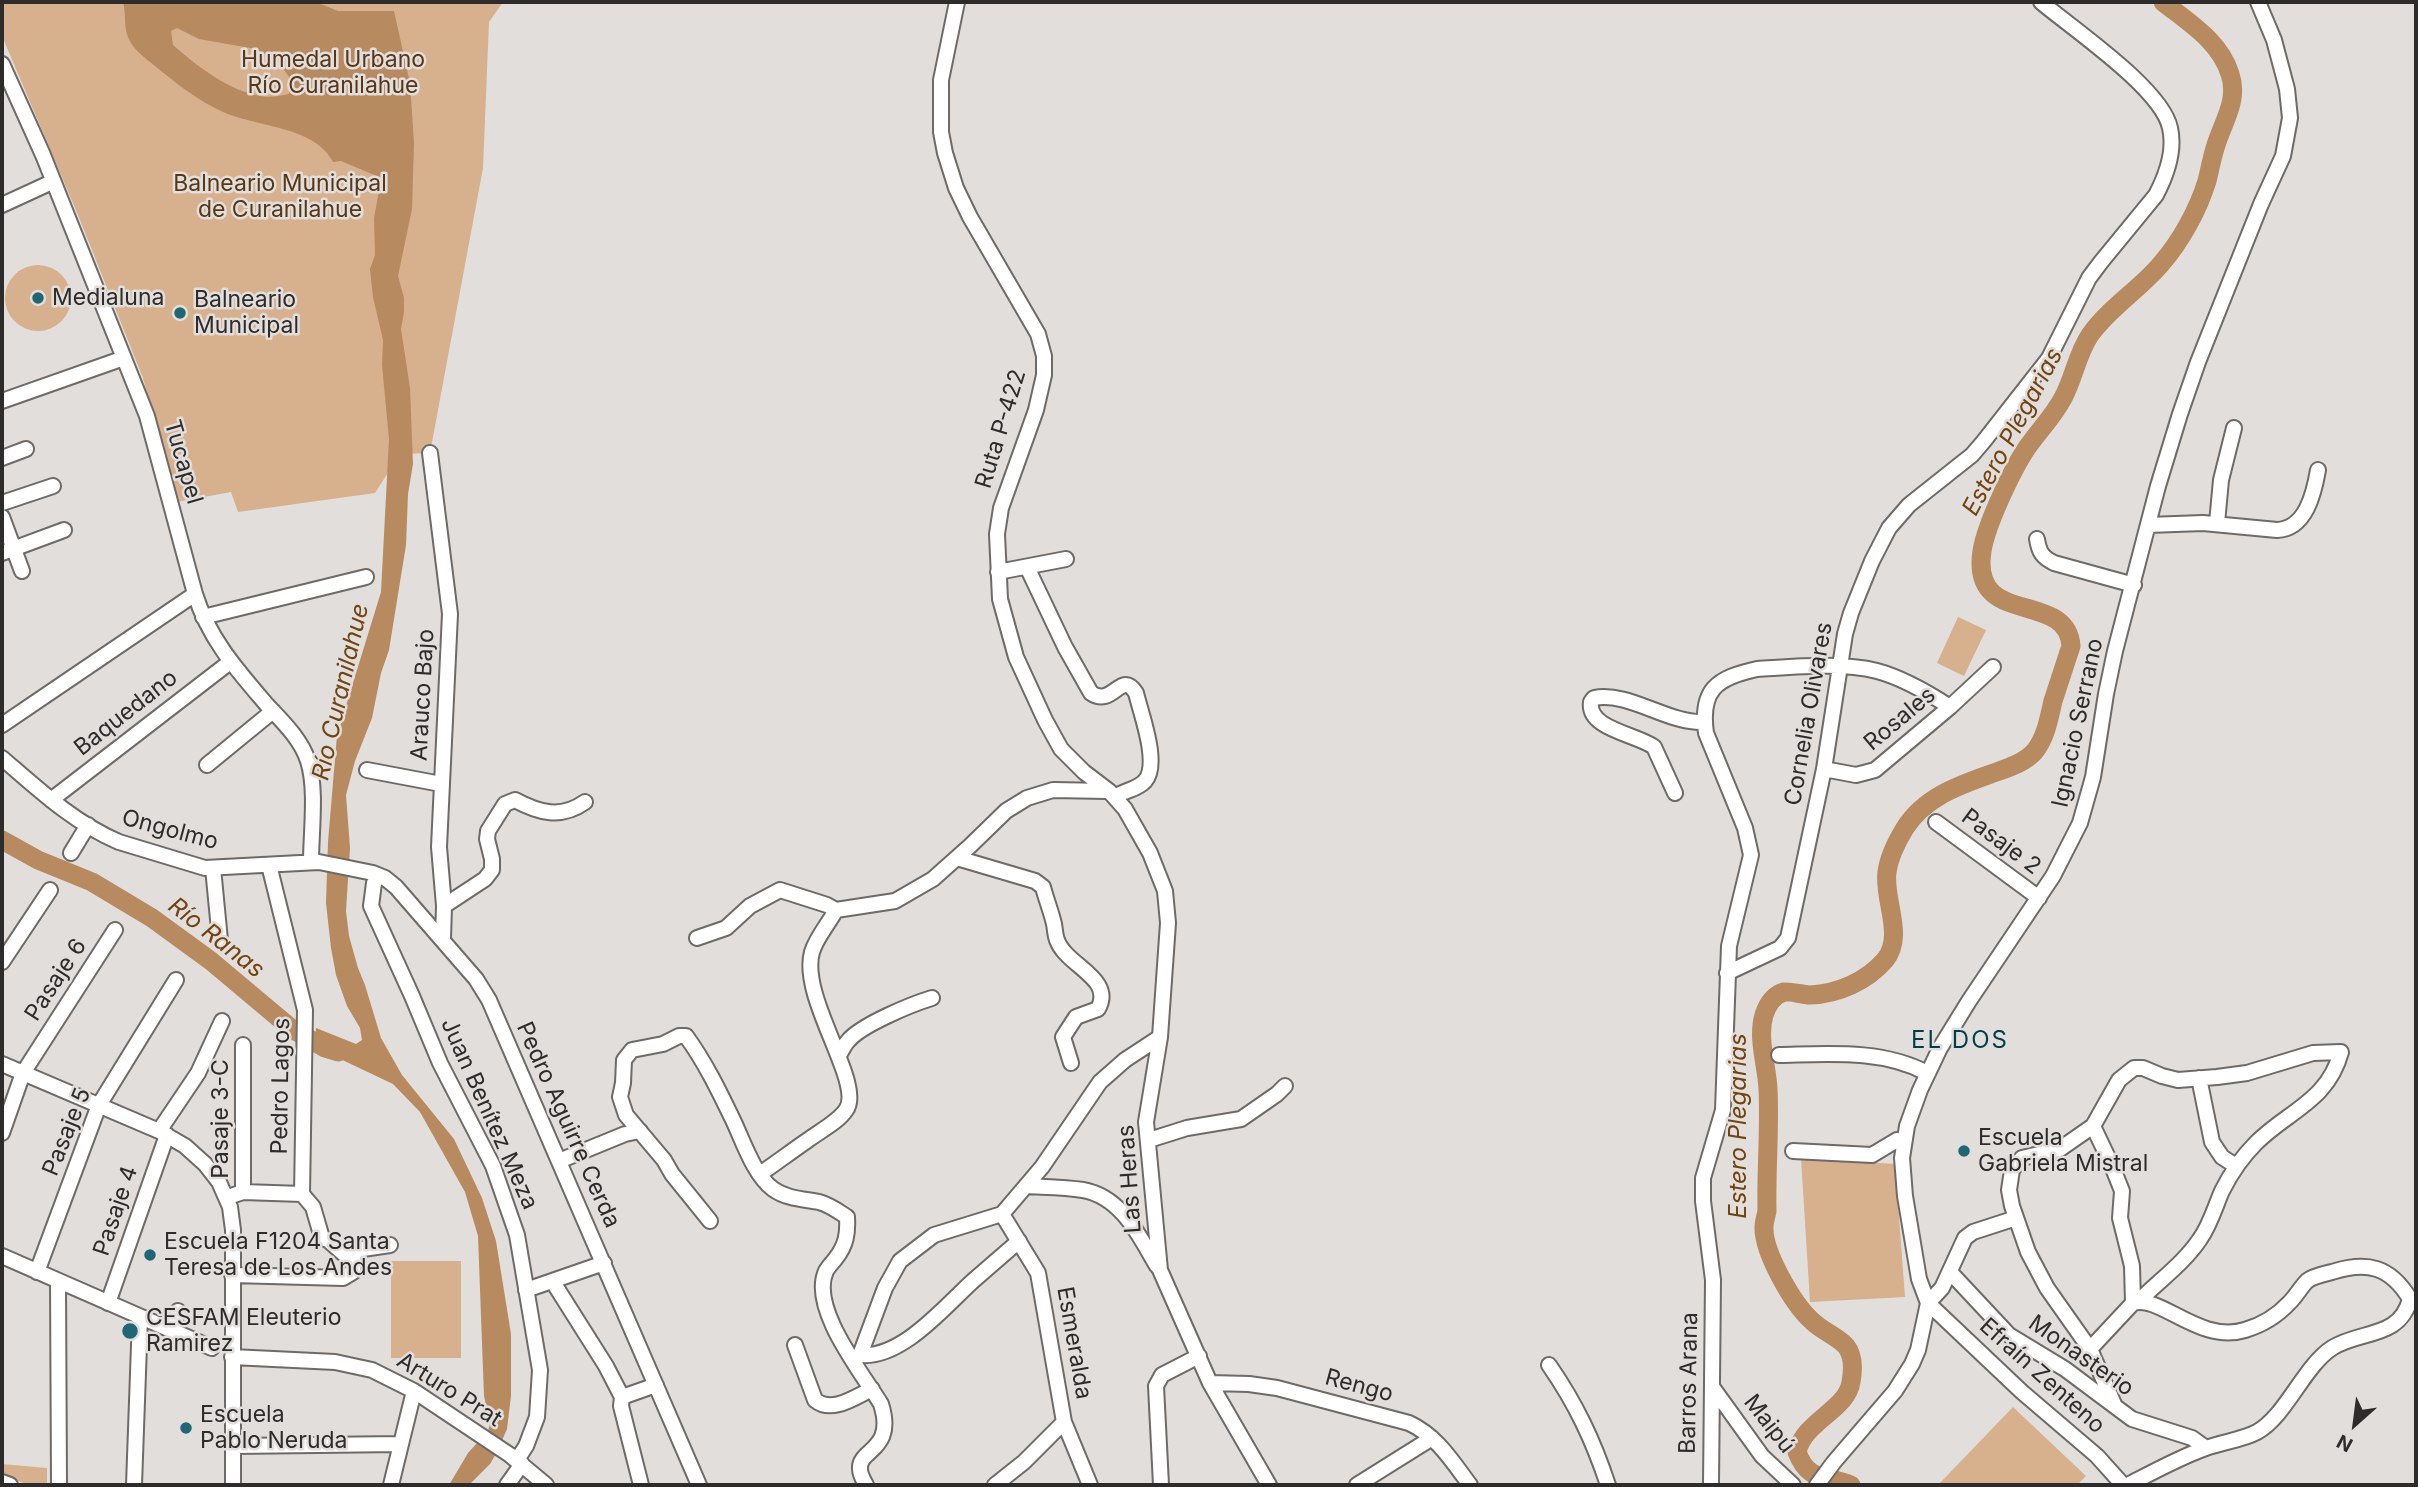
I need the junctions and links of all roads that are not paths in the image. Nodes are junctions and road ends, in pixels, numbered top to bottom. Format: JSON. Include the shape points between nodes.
{"nodes":[{"id":1,"x":957,"y":2,"type":"edge"},
{"id":2,"x":2041,"y":2,"type":"edge"},
{"id":3,"x":2258,"y":2,"type":"edge"},
{"id":4,"x":2,"y":64,"type":"edge"},
{"id":5,"x":52,"y":181,"type":"junction"},
{"id":6,"x":2,"y":205,"type":"edge"},
{"id":7,"x":124,"y":358,"type":"junction"},
{"id":8,"x":3,"y":397,"type":"edge"},
{"id":9,"x":2234,"y":428,"type":"dead end"},
{"id":10,"x":26,"y":449,"type":"dead end"},
{"id":11,"x":430,"y":453,"type":"dead end"},
{"id":12,"x":2,"y":458,"type":"edge"},
{"id":13,"x":2318,"y":470,"type":"dead end"},
{"id":14,"x":53,"y":486,"type":"dead end"},
{"id":15,"x":2,"y":503,"type":"edge"},
{"id":16,"x":2,"y":517,"type":"edge"},
{"id":17,"x":2217,"y":523,"type":"junction"},
{"id":18,"x":2148,"y":525,"type":"junction"},
{"id":19,"x":64,"y":530,"type":"dead end"},
{"id":20,"x":2037,"y":539,"type":"dead end"},
{"id":21,"x":8,"y":551,"type":"edge"},
{"id":22,"x":1066,"y":559,"type":"dead end"},
{"id":23,"x":1027,"y":567,"type":"junction"},
{"id":24,"x":22,"y":571,"type":"dead end"},
{"id":25,"x":998,"y":572,"type":"junction"},
{"id":26,"x":366,"y":577,"type":"dead end"},
{"id":27,"x":2134,"y":585,"type":"junction"},
{"id":28,"x":195,"y":594,"type":"junction"},
{"id":29,"x":203,"y":617,"type":"junction"},
{"id":30,"x":230,"y":662,"type":"junction"},
{"id":31,"x":1839,"y":667,"type":"junction"},
{"id":32,"x":1993,"y":667,"type":"dead end"},
{"id":33,"x":1950,"y":707,"type":"junction"},
{"id":34,"x":273,"y":711,"type":"junction"},
{"id":35,"x":1704,"y":722,"type":"junction"},
{"id":36,"x":2,"y":725,"type":"edge"},
{"id":37,"x":2,"y":758,"type":"edge"},
{"id":38,"x":207,"y":765,"type":"dead end"},
{"id":39,"x":367,"y":769,"type":"dead end"},
{"id":40,"x":1824,"y":769,"type":"junction"},
{"id":41,"x":440,"y":784,"type":"junction"},
{"id":42,"x":1107,"y":791,"type":"junction"},
{"id":43,"x":1675,"y":793,"type":"dead end"},
{"id":44,"x":51,"y":800,"type":"junction"},
{"id":45,"x":585,"y":802,"type":"dead end"},
{"id":46,"x":1936,"y":822,"type":"dead end"},
{"id":47,"x":88,"y":825,"type":"junction"},
{"id":48,"x":71,"y":853,"type":"dead end"},
{"id":49,"x":957,"y":858,"type":"junction"},
{"id":50,"x":315,"y":862,"type":"junction"},
{"id":51,"x":270,"y":865,"type":"junction"},
{"id":52,"x":214,"y":868,"type":"junction"},
{"id":53,"x":372,"y":873,"type":"junction"},
{"id":54,"x":50,"y":890,"type":"dead end"},
{"id":55,"x":2039,"y":898,"type":"junction"},
{"id":56,"x":444,"y":906,"type":"junction"},
{"id":57,"x":836,"y":910,"type":"junction"},
{"id":58,"x":115,"y":930,"type":"dead end"},
{"id":59,"x":697,"y":938,"type":"dead end"},
{"id":60,"x":443,"y":939,"type":"junction"},
{"id":61,"x":220,"y":940,"type":"dead end"},
{"id":62,"x":2,"y":962,"type":"edge"},
{"id":63,"x":1727,"y":973,"type":"junction"},
{"id":64,"x":176,"y":980,"type":"dead end"},
{"id":65,"x":932,"y":998,"type":"dead end"},
{"id":66,"x":222,"y":1021,"type":"dead end"},
{"id":67,"x":1160,"y":1037,"type":"junction"},
{"id":68,"x":243,"y":1045,"type":"dead end"},
{"id":69,"x":838,"y":1055,"type":"junction"},
{"id":70,"x":1779,"y":1055,"type":"dead end"},
{"id":71,"x":1071,"y":1063,"type":"dead end"},
{"id":72,"x":2,"y":1064,"type":"edge"},
{"id":73,"x":23,"y":1073,"type":"junction"},
{"id":74,"x":1927,"y":1073,"type":"junction"},
{"id":75,"x":2199,"y":1078,"type":"junction"},
{"id":76,"x":1285,"y":1086,"type":"dead end"},
{"id":77,"x":99,"y":1105,"type":"junction"},
{"id":78,"x":2092,"y":1126,"type":"junction"},
{"id":79,"x":640,"y":1131,"type":"junction"},
{"id":80,"x":2,"y":1133,"type":"edge"},
{"id":81,"x":163,"y":1133,"type":"junction"},
{"id":82,"x":1149,"y":1140,"type":"junction"},
{"id":83,"x":1904,"y":1142,"type":"junction"},
{"id":84,"x":1793,"y":1151,"type":"dead end"},
{"id":85,"x":559,"y":1161,"type":"junction"},
{"id":86,"x":2236,"y":1166,"type":"junction"},
{"id":87,"x":760,"y":1174,"type":"junction"},
{"id":88,"x":1027,"y":1186,"type":"junction"},
{"id":89,"x":243,"y":1192,"type":"junction"},
{"id":90,"x":302,"y":1194,"type":"junction"},
{"id":91,"x":226,"y":1196,"type":"junction"},
{"id":92,"x":1002,"y":1214,"type":"junction"},
{"id":93,"x":2016,"y":1218,"type":"junction"},
{"id":94,"x":710,"y":1221,"type":"dead end"},
{"id":95,"x":1019,"y":1241,"type":"junction"},
{"id":96,"x":390,"y":1245,"type":"dead end"},
{"id":97,"x":2,"y":1256,"type":"edge"},
{"id":98,"x":353,"y":1262,"type":"junction"},
{"id":99,"x":604,"y":1263,"type":"junction"},
{"id":100,"x":1160,"y":1270,"type":"junction"},
{"id":101,"x":37,"y":1272,"type":"junction"},
{"id":102,"x":1950,"y":1272,"type":"junction"},
{"id":103,"x":232,"y":1275,"type":"junction"},
{"id":104,"x":58,"y":1281,"type":"junction"},
{"id":105,"x":553,"y":1282,"type":"junction"},
{"id":106,"x":2410,"y":1288,"type":"edge"},
{"id":107,"x":526,"y":1290,"type":"junction"},
{"id":108,"x":2137,"y":1301,"type":"junction"},
{"id":109,"x":108,"y":1303,"type":"junction"},
{"id":110,"x":1928,"y":1303,"type":"junction"},
{"id":111,"x":178,"y":1311,"type":"dead end"},
{"id":112,"x":140,"y":1317,"type":"junction"},
{"id":113,"x":172,"y":1331,"type":"junction"},
{"id":114,"x":795,"y":1345,"type":"dead end"},
{"id":115,"x":212,"y":1348,"type":"dead end"},
{"id":116,"x":2090,"y":1349,"type":"junction"},
{"id":117,"x":1199,"y":1356,"type":"junction"},
{"id":118,"x":232,"y":1357,"type":"junction"},
{"id":119,"x":857,"y":1357,"type":"junction"},
{"id":120,"x":1549,"y":1365,"type":"dead end"},
{"id":121,"x":1210,"y":1383,"type":"junction"},
{"id":122,"x":656,"y":1385,"type":"junction"},
{"id":123,"x":1713,"y":1388,"type":"junction"},
{"id":124,"x":872,"y":1389,"type":"junction"},
{"id":125,"x":414,"y":1391,"type":"junction"},
{"id":126,"x":622,"y":1397,"type":"junction"},
{"id":127,"x":2114,"y":1405,"type":"junction"},
{"id":128,"x":1064,"y":1422,"type":"junction"},
{"id":129,"x":1432,"y":1438,"type":"junction"},
{"id":130,"x":400,"y":1444,"type":"junction"},
{"id":131,"x":233,"y":1446,"type":"junction"},
{"id":132,"x":2206,"y":1448,"type":"junction"},
{"id":133,"x":516,"y":1460,"type":"junction"},
{"id":134,"x":2,"y":1482,"type":"edge"},
{"id":135,"x":10,"y":1485,"type":"edge"},
{"id":136,"x":59,"y":1485,"type":"edge"},
{"id":137,"x":134,"y":1485,"type":"edge"},
{"id":138,"x":233,"y":1485,"type":"edge"},
{"id":139,"x":391,"y":1485,"type":"edge"},
{"id":140,"x":507,"y":1485,"type":"edge"},
{"id":141,"x":546,"y":1485,"type":"edge"},
{"id":142,"x":641,"y":1485,"type":"edge"},
{"id":143,"x":699,"y":1485,"type":"edge"},
{"id":144,"x":866,"y":1485,"type":"edge"},
{"id":145,"x":995,"y":1485,"type":"edge"},
{"id":146,"x":1090,"y":1485,"type":"edge"},
{"id":147,"x":1161,"y":1485,"type":"edge"},
{"id":148,"x":1269,"y":1485,"type":"edge"},
{"id":149,"x":1357,"y":1485,"type":"edge"},
{"id":150,"x":1470,"y":1485,"type":"edge"},
{"id":151,"x":1608,"y":1485,"type":"edge"},
{"id":152,"x":1711,"y":1485,"type":"edge"},
{"id":153,"x":1793,"y":1485,"type":"edge"},
{"id":154,"x":1817,"y":1485,"type":"edge"},
{"id":155,"x":2125,"y":1485,"type":"edge"}],
"edges":[{"from":1,"to":25,"type":"street","name":"Ruta P-422","via":[[941,80],[945,153],[970,217],[1038,334],[1044,356],[1036,410],[1001,508]]},
{"from":2,"to":31,"type":"street","name":"Cornelia Olivares","via":[[2156,102],[2170,126],[2168,164],[2156,195],[2089,278],[2049,358],[1972,454],[1909,505],[1889,528],[1851,613]]},
{"from":3,"to":18,"type":"street","name":"Ignacio Serrano","via":[[2287,89],[2287,144],[2198,362]]},
{"from":4,"to":5,"type":"street","name":"Tucapel"},
{"from":5,"to":6,"type":"street"},
{"from":5,"to":7,"type":"street","name":"Tucapel"},
{"from":7,"to":8,"type":"street"},
{"from":7,"to":28,"type":"street","name":"Tucapel","via":[[147,416]]},
{"from":9,"to":17,"type":"street","via":[[2221,480]]},
{"from":10,"to":12,"type":"street"},
{"from":11,"to":41,"type":"street","name":"Arauco Bajo","via":[[450,614]]},
{"from":13,"to":17,"type":"street","via":[[2306,510],[2289,528]]},
{"from":14,"to":15,"type":"street"},
{"from":16,"to":21,"type":"street"},
{"from":17,"to":18,"type":"street"},
{"from":18,"to":27,"type":"street","name":"Ignacio Serrano"},
{"from":19,"to":21,"type":"street"},
{"from":20,"to":27,"type":"street","via":[[2038,551],[2054,563]]},
{"from":21,"to":24,"type":"street"},
{"from":22,"to":23,"type":"street"},
{"from":23,"to":25,"type":"street"},
{"from":23,"to":42,"type":"street","via":[[1091,693],[1106,697],[1126,685],[1136,693],[1150,770],[1141,784],[1123,792]]},
{"from":25,"to":42,"type":"street","name":"Ruta P-422","via":[[1000,599],[1030,691],[1061,749]]},
{"from":26,"to":29,"type":"street"},
{"from":27,"to":55,"type":"street","name":"Ignacio Serrano","via":[[2106,694],[2086,804],[2069,848]]},
{"from":28,"to":29,"type":"street","name":"Tucapel"},
{"from":28,"to":36,"type":"street"},
{"from":29,"to":30,"type":"street","name":"Tucapel"},
{"from":30,"to":34,"type":"street","name":"Tucapel"},
{"from":30,"to":44,"type":"street","name":"Baquedano"},
{"from":31,"to":33,"type":"street","via":[[1860,667],[1890,676]]},
{"from":31,"to":35,"type":"street","via":[[1741,672],[1712,688]]},
{"from":31,"to":40,"type":"street","name":"Cornelia Olivares"},
{"from":32,"to":33,"type":"street","name":"Rosales"},
{"from":33,"to":40,"type":"street","name":"Rosales","via":[[1870,772],[1856,775]]},
{"from":34,"to":38,"type":"street"},
{"from":34,"to":50,"type":"street","name":"Tucapel","via":[[303,749],[310,767]]},
{"from":35,"to":43,"type":"street","via":[[1612,697],[1591,702],[1592,714],[1599,722],[1654,747]]},
{"from":35,"to":63,"type":"street","name":"Barros Arana","via":[[1751,848],[1731,932]]},
{"from":37,"to":44,"type":"street","name":"Ongolmo"},
{"from":39,"to":41,"type":"street"},
{"from":40,"to":63,"type":"street","name":"Cornelia Olivares","via":[[1788,939],[1780,948]]},
{"from":41,"to":56,"type":"street","name":"Arauco Bajo"},
{"from":42,"to":49,"type":"street","via":[[1053,790],[1027,798],[1006,811]]},
{"from":42,"to":67,"type":"street","name":"Las Heras","via":[[1139,832],[1165,891]]},
{"from":44,"to":47,"type":"street","name":"Ongolmo"},
{"from":45,"to":56,"type":"street","via":[[555,814],[515,800],[505,804],[488,831],[492,870]]},
{"from":46,"to":55,"type":"street","name":"Pasaje 2"},
{"from":47,"to":48,"type":"street"},
{"from":47,"to":52,"type":"street","name":"Ongolmo","via":[[119,842]]},
{"from":49,"to":57,"type":"street","via":[[933,879],[895,901]]},
{"from":49,"to":71,"type":"street","via":[[1043,887],[1057,940],[1101,987],[1098,1009],[1076,1017],[1063,1037]]},
{"from":50,"to":51,"type":"street","name":"Ongolmo"},
{"from":50,"to":53,"type":"street","name":"Pedro Aguirre Cerda"},
{"from":51,"to":52,"type":"street","name":"Ongolmo"},
{"from":51,"to":90,"type":"street","name":"Pedro Lagos","via":[[304,1001]]},
{"from":52,"to":61,"type":"street"},
{"from":53,"to":60,"type":"street","name":"Pedro Aguirre Cerda","via":[[396,887]]},
{"from":53,"to":107,"type":"street","name":"Juan Benítez Meza","via":[[371,906],[440,1063],[493,1166],[517,1235]]},
{"from":54,"to":62,"type":"street"},
{"from":55,"to":74,"type":"street","name":"Ignacio Serrano"},
{"from":56,"to":60,"type":"street","name":"Arauco Bajo"},
{"from":57,"to":59,"type":"street","via":[[780,890],[750,906],[726,928]]},
{"from":57,"to":69,"type":"street","via":[[812,950],[811,981]]},
{"from":58,"to":73,"type":"street","name":"Pasaje 6"},
{"from":60,"to":85,"type":"street","name":"Pedro Aguirre Cerda","via":[[489,1000]]},
{"from":63,"to":123,"type":"street","name":"Barros Arana","via":[[1723,1110],[1703,1178],[1713,1280]]},
{"from":64,"to":77,"type":"street","name":"Pasaje 5"},
{"from":65,"to":69,"type":"street","via":[[859,1031]]},
{"from":66,"to":81,"type":"street","name":"Pasaje 4"},
{"from":67,"to":82,"type":"street","name":"Las Heras","via":[[1146,1122]]},
{"from":67,"to":88,"type":"street","via":[[1100,1082]]},
{"from":68,"to":89,"type":"street","name":"Pasaje 3-C"},
{"from":69,"to":87,"type":"street","via":[[851,1092],[846,1111]]},
{"from":70,"to":74,"type":"street","via":[[1860,1054]]},
{"from":72,"to":73,"type":"street"},
{"from":73,"to":77,"type":"street"},
{"from":73,"to":80,"type":"street","name":"Pasaje 6"},
{"from":74,"to":83,"type":"street","name":"Ignacio Serrano"},
{"from":75,"to":78,"type":"street","via":[[2169,1078],[2134,1068],[2119,1080]]},
{"from":75,"to":86,"type":"street","via":[[2212,1142],[2222,1157]]},
{"from":75,"to":86,"type":"street","via":[[2247,1073],[2313,1053],[2341,1052],[2321,1091],[2263,1136]]},
{"from":76,"to":82,"type":"street","via":[[1241,1119]]},
{"from":77,"to":81,"type":"street"},
{"from":77,"to":101,"type":"street","name":"Pasaje 5"},
{"from":78,"to":93,"type":"street","via":[[2060,1149],[2022,1158],[2012,1170],[2009,1190]]},
{"from":78,"to":108,"type":"street","via":[[2122,1191],[2120,1218]]},
{"from":79,"to":85,"type":"street"},
{"from":79,"to":87,"type":"street","via":[[628,1119],[620,1097],[624,1060],[632,1049],[685,1036],[701,1056]]},
{"from":79,"to":94,"type":"street"},
{"from":81,"to":91,"type":"street","via":[[197,1155]]},
{"from":81,"to":109,"type":"street","name":"Pasaje 4"},
{"from":82,"to":100,"type":"street","name":"Las Heras"},
{"from":83,"to":84,"type":"street","via":[[1897,1140],[1872,1155]]},
{"from":83,"to":110,"type":"street","name":"Ignacio Serrano","via":[[1908,1228]]},
{"from":85,"to":99,"type":"street","name":"Pedro Aguirre Cerda"},
{"from":86,"to":108,"type":"street","via":[[2200,1239],[2184,1260]]},
{"from":87,"to":119,"type":"street","via":[[783,1195],[820,1203],[847,1217],[844,1247],[826,1271],[823,1288],[827,1314],[845,1349]]},
{"from":88,"to":92,"type":"street"},
{"from":88,"to":100,"type":"street","via":[[1084,1190],[1110,1200],[1126,1215]]},
{"from":89,"to":90,"type":"street"},
{"from":89,"to":91,"type":"street"},
{"from":90,"to":98,"type":"street","via":[[313,1207],[322,1238]]},
{"from":91,"to":103,"type":"street","via":[[232,1217]]},
{"from":92,"to":95,"type":"street","name":"Esmeralda"},
{"from":92,"to":119,"type":"street","via":[[934,1235],[906,1256],[885,1288]]},
{"from":93,"to":102,"type":"street","via":[[1973,1232]]},
{"from":93,"to":116,"type":"street","via":[[2038,1272]]},
{"from":95,"to":119,"type":"street","via":[[910,1337],[871,1356]]},
{"from":95,"to":128,"type":"street","name":"Esmeralda","via":[[1040,1278]]},
{"from":96,"to":98,"type":"street","via":[[361,1248]]},
{"from":97,"to":101,"type":"street"},
{"from":98,"to":103,"type":"street","via":[[353,1272],[343,1278]]},
{"from":99,"to":105,"type":"street"},
{"from":99,"to":122,"type":"street","name":"Pedro Aguirre Cerda"},
{"from":100,"to":117,"type":"street","name":"Las Heras"},
{"from":101,"to":104,"type":"street"},
{"from":102,"to":110,"type":"street"},
{"from":102,"to":127,"type":"street","name":"Monasterio","via":[[2009,1335]]},
{"from":103,"to":118,"type":"street"},
{"from":104,"to":109,"type":"street"},
{"from":104,"to":136,"type":"street"},
{"from":105,"to":107,"type":"street"},
{"from":105,"to":126,"type":"street"},
{"from":106,"to":108,"type":"street","via":[[2376,1267],[2335,1270],[2309,1280],[2265,1322],[2234,1333],[2201,1328]]},
{"from":106,"to":132,"type":"street","via":[[2402,1316],[2371,1336],[2354,1337],[2331,1349],[2263,1428]]},
{"from":107,"to":133,"type":"street","name":"Juan Benítez Meza","via":[[539,1361],[540,1402],[533,1429]]},
{"from":108,"to":116,"type":"street"},
{"from":109,"to":112,"type":"street"},
{"from":110,"to":154,"type":"street","name":"Ignacio Serrano","via":[[1912,1364]]},
{"from":110,"to":155,"type":"street","name":"Efraín Zenteno"},
{"from":111,"to":113,"type":"street"},
{"from":112,"to":113,"type":"street"},
{"from":112,"to":137,"type":"street"},
{"from":113,"to":115,"type":"street"},
{"from":114,"to":124,"type":"street","via":[[815,1400],[822,1406],[830,1408]]},
{"from":116,"to":127,"type":"street"},
{"from":117,"to":121,"type":"street","name":"Las Heras"},
{"from":117,"to":147,"type":"street","via":[[1158,1379]]},
{"from":118,"to":125,"type":"street","name":"Arturo Prat","via":[[335,1362],[372,1370]]},
{"from":118,"to":131,"type":"street"},
{"from":119,"to":124,"type":"street"},
{"from":120,"to":151,"type":"street","via":[[1576,1405]]},
{"from":121,"to":129,"type":"street","name":"Rengo","via":[[1298,1392],[1401,1420]]},
{"from":121,"to":148,"type":"street","name":"Las Heras"},
{"from":122,"to":126,"type":"street"},
{"from":122,"to":143,"type":"street","name":"Pedro Aguirre Cerda"},
{"from":123,"to":152,"type":"street","name":"Barros Arana"},
{"from":123,"to":153,"type":"street","name":"Maipú","via":[[1762,1456]]},
{"from":124,"to":144,"type":"street","via":[[885,1416],[885,1429],[881,1441],[861,1462]]},
{"from":125,"to":130,"type":"street"},
{"from":125,"to":133,"type":"street","name":"Arturo Prat"},
{"from":126,"to":142,"type":"street"},
{"from":127,"to":132,"type":"street","name":"Monasterio","via":[[2132,1419],[2192,1438]]},
{"from":128,"to":145,"type":"street"},
{"from":128,"to":146,"type":"street","name":"Esmeralda"},
{"from":129,"to":149,"type":"street"},
{"from":129,"to":150,"type":"street","name":"Rengo"},
{"from":130,"to":131,"type":"street"},
{"from":130,"to":139,"type":"street"},
{"from":131,"to":138,"type":"street"},
{"from":132,"to":155,"type":"street"},
{"from":133,"to":140,"type":"street","name":"Juan Benítez Meza"},
{"from":133,"to":141,"type":"street","name":"Arturo Prat"},
{"from":134,"to":135,"type":"street"}]}
